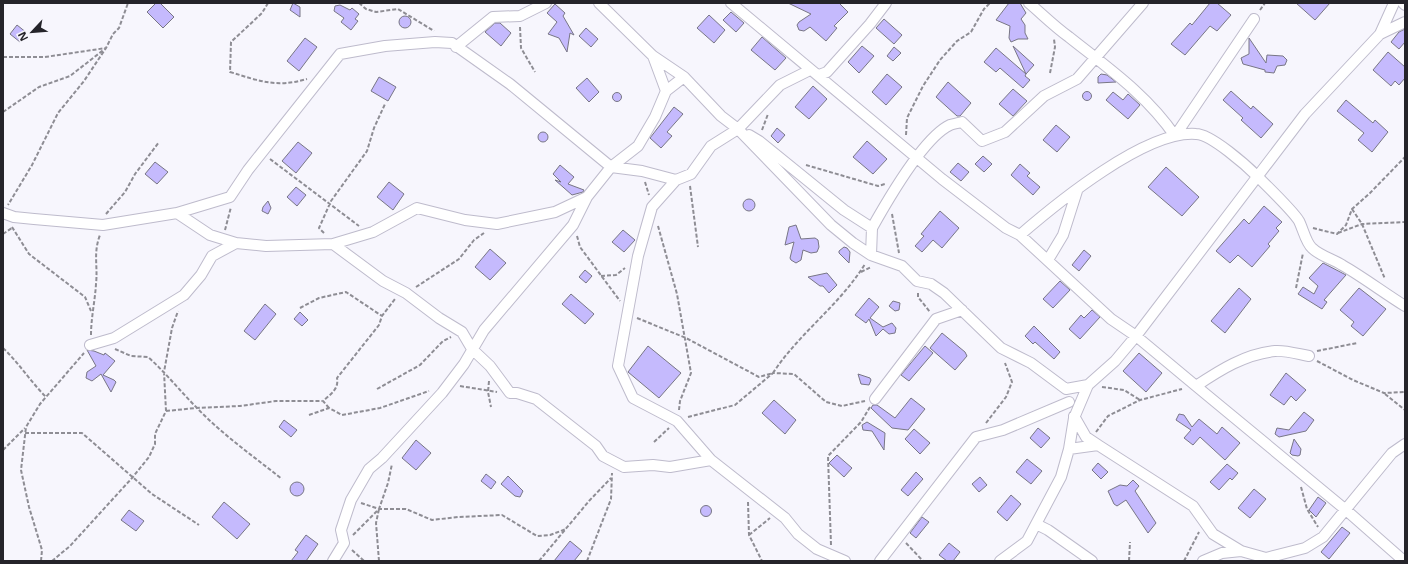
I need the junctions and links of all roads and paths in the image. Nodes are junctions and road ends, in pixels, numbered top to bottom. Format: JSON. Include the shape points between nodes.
{"nodes":[{"id":1,"x":128,"y":3,"type":"edge"},
{"id":2,"x":268,"y":3,"type":"edge"},
{"id":3,"x":359,"y":3,"type":"edge"},
{"id":4,"x":546,"y":3,"type":"edge"},
{"id":5,"x":599,"y":3,"type":"edge"},
{"id":6,"x":731,"y":3,"type":"edge"},
{"id":7,"x":886,"y":3,"type":"edge"},
{"id":8,"x":990,"y":3,"type":"edge"},
{"id":9,"x":1029,"y":3,"type":"edge"},
{"id":10,"x":1143,"y":3,"type":"edge"},
{"id":11,"x":1394,"y":3,"type":"edge"},
{"id":12,"x":520,"y":16,"type":"junction"},
{"id":13,"x":1254,"y":19,"type":"dead end"},
{"id":14,"x":1405,"y":22,"type":"edge"},
{"id":15,"x":1380,"y":34,"type":"junction"},
{"id":16,"x":454,"y":45,"type":"junction"},
{"id":17,"x":106,"y":48,"type":"junction"},
{"id":18,"x":653,"y":56,"type":"junction"},
{"id":19,"x":3,"y":57,"type":"edge"},
{"id":20,"x":1095,"y":58,"type":"junction"},
{"id":21,"x":810,"y":70,"type":"junction"},
{"id":22,"x":535,"y":72,"type":"dead end"},
{"id":23,"x":325,"y":73,"type":"junction"},
{"id":24,"x":819,"y":75,"type":"junction"},
{"id":25,"x":684,"y":77,"type":"junction"},
{"id":26,"x":666,"y":91,"type":"junction"},
{"id":27,"x":385,"y":104,"type":"dead end"},
{"id":28,"x":3,"y":112,"type":"edge"},
{"id":29,"x":738,"y":129,"type":"junction"},
{"id":30,"x":1175,"y":136,"type":"junction"},
{"id":31,"x":159,"y":142,"type":"dead end"},
{"id":32,"x":906,"y":148,"type":"junction"},
{"id":33,"x":264,"y":150,"type":"junction"},
{"id":34,"x":1405,"y":157,"type":"edge"},
{"id":35,"x":917,"y":158,"type":"junction"},
{"id":36,"x":804,"y":164,"type":"dead end"},
{"id":37,"x":611,"y":167,"type":"junction"},
{"id":38,"x":642,"y":171,"type":"junction"},
{"id":39,"x":691,"y":174,"type":"junction"},
{"id":40,"x":1258,"y":177,"type":"junction"},
{"id":41,"x":676,"y":180,"type":"junction"},
{"id":42,"x":902,"y":180,"type":"junction"},
{"id":43,"x":1077,"y":191,"type":"junction"},
{"id":44,"x":230,"y":196,"type":"junction"},
{"id":45,"x":587,"y":197,"type":"junction"},
{"id":46,"x":329,"y":205,"type":"junction"},
{"id":47,"x":652,"y":207,"type":"junction"},
{"id":48,"x":1352,"y":209,"type":"junction"},
{"id":49,"x":3,"y":213,"type":"edge"},
{"id":50,"x":176,"y":213,"type":"junction"},
{"id":51,"x":1298,"y":221,"type":"junction"},
{"id":52,"x":1405,"y":222,"type":"edge"},
{"id":53,"x":496,"y":224,"type":"junction"},
{"id":54,"x":1362,"y":224,"type":"junction"},
{"id":55,"x":103,"y":225,"type":"junction"},
{"id":56,"x":573,"y":225,"type":"junction"},
{"id":57,"x":872,"y":228,"type":"junction"},
{"id":58,"x":373,"y":232,"type":"junction"},
{"id":59,"x":1337,"y":234,"type":"junction"},
{"id":60,"x":1020,"y":235,"type":"junction"},
{"id":61,"x":221,"y":238,"type":"junction"},
{"id":62,"x":236,"y":242,"type":"junction"},
{"id":63,"x":333,"y":244,"type":"junction"},
{"id":64,"x":698,"y":247,"type":"dead end"},
{"id":65,"x":1312,"y":248,"type":"junction"},
{"id":66,"x":871,"y":255,"type":"junction"},
{"id":67,"x":638,"y":256,"type":"junction"},
{"id":68,"x":1048,"y":260,"type":"junction"},
{"id":69,"x":600,"y":276,"type":"junction"},
{"id":70,"x":918,"y":281,"type":"junction"},
{"id":71,"x":1296,"y":288,"type":"dead end"},
{"id":72,"x":406,"y":293,"type":"junction"},
{"id":73,"x":184,"y":295,"type":"junction"},
{"id":74,"x":1391,"y":298,"type":"junction"},
{"id":75,"x":1405,"y":306,"type":"edge"},
{"id":76,"x":300,"y":308,"type":"dead end"},
{"id":77,"x":627,"y":310,"type":"junction"},
{"id":78,"x":962,"y":310,"type":"junction"},
{"id":79,"x":92,"y":312,"type":"junction"},
{"id":80,"x":382,"y":316,"type":"junction"},
{"id":81,"x":936,"y":319,"type":"junction"},
{"id":82,"x":462,"y":332,"type":"junction"},
{"id":83,"x":1136,"y":336,"type":"junction"},
{"id":84,"x":686,"y":338,"type":"junction"},
{"id":85,"x":1357,"y":343,"type":"dead end"},
{"id":86,"x":90,"y":345,"type":"junction"},
{"id":87,"x":3,"y":348,"type":"edge"},
{"id":88,"x":113,"y":348,"type":"dead end"},
{"id":89,"x":1001,"y":348,"type":"junction"},
{"id":90,"x":472,"y":349,"type":"junction"},
{"id":91,"x":1309,"y":356,"type":"junction"},
{"id":92,"x":490,"y":366,"type":"junction"},
{"id":93,"x":164,"y":372,"type":"junction"},
{"id":94,"x":773,"y":373,"type":"junction"},
{"id":95,"x":448,"y":385,"type":"junction"},
{"id":96,"x":1088,"y":385,"type":"junction"},
{"id":97,"x":1196,"y":386,"type":"junction"},
{"id":98,"x":377,"y":389,"type":"dead end"},
{"id":99,"x":1066,"y":389,"type":"junction"},
{"id":100,"x":488,"y":392,"type":"junction"},
{"id":101,"x":1405,"y":392,"type":"edge"},
{"id":102,"x":510,"y":393,"type":"junction"},
{"id":103,"x":1384,"y":393,"type":"junction"},
{"id":104,"x":46,"y":397,"type":"junction"},
{"id":105,"x":875,"y":399,"type":"junction"},
{"id":106,"x":1140,"y":400,"type":"junction"},
{"id":107,"x":323,"y":401,"type":"junction"},
{"id":108,"x":1070,"y":402,"type":"junction"},
{"id":109,"x":491,"y":407,"type":"dead end"},
{"id":110,"x":196,"y":408,"type":"junction"},
{"id":111,"x":329,"y":408,"type":"junction"},
{"id":112,"x":1405,"y":410,"type":"edge"},
{"id":113,"x":166,"y":411,"type":"junction"},
{"id":114,"x":310,"y":415,"type":"dead end"},
{"id":115,"x":1074,"y":418,"type":"junction"},
{"id":116,"x":677,"y":421,"type":"junction"},
{"id":117,"x":26,"y":427,"type":"junction"},
{"id":118,"x":25,"y":433,"type":"junction"},
{"id":119,"x":976,"y":437,"type":"junction"},
{"id":120,"x":654,"y":442,"type":"dead end"},
{"id":121,"x":1095,"y":442,"type":"junction"},
{"id":122,"x":1405,"y":444,"type":"edge"},
{"id":123,"x":390,"y":449,"type":"junction"},
{"id":124,"x":1069,"y":449,"type":"junction"},
{"id":125,"x":3,"y":450,"type":"edge"},
{"id":126,"x":711,"y":460,"type":"junction"},
{"id":127,"x":613,"y":462,"type":"junction"},
{"id":128,"x":1296,"y":469,"type":"junction"},
{"id":129,"x":132,"y":478,"type":"junction"},
{"id":130,"x":611,"y":478,"type":"junction"},
{"id":131,"x":282,"y":479,"type":"dead end"},
{"id":132,"x":747,"y":487,"type":"junction"},
{"id":133,"x":351,"y":500,"type":"junction"},
{"id":134,"x":379,"y":508,"type":"junction"},
{"id":135,"x":1346,"y":510,"type":"junction"},
{"id":136,"x":785,"y":518,"type":"junction"},
{"id":137,"x":1205,"y":522,"type":"junction"},
{"id":138,"x":1036,"y":524,"type":"junction"},
{"id":139,"x":199,"y":525,"type":"dead end"},
{"id":140,"x":566,"y":529,"type":"junction"},
{"id":141,"x":749,"y":535,"type":"junction"},
{"id":142,"x":900,"y":536,"type":"junction"},
{"id":143,"x":1323,"y":537,"type":"junction"},
{"id":144,"x":1130,"y":542,"type":"dead end"},
{"id":145,"x":344,"y":543,"type":"junction"},
{"id":146,"x":1241,"y":551,"type":"junction"},
{"id":147,"x":843,"y":560,"type":"edge"},
{"id":148,"x":1268,"y":560,"type":"edge"},
{"id":149,"x":41,"y":561,"type":"edge"},
{"id":150,"x":52,"y":561,"type":"edge"},
{"id":151,"x":333,"y":561,"type":"edge"},
{"id":152,"x":364,"y":561,"type":"edge"},
{"id":153,"x":379,"y":561,"type":"edge"},
{"id":154,"x":539,"y":561,"type":"edge"},
{"id":155,"x":587,"y":561,"type":"edge"},
{"id":156,"x":762,"y":561,"type":"edge"},
{"id":157,"x":880,"y":561,"type":"edge"},
{"id":158,"x":923,"y":561,"type":"edge"},
{"id":159,"x":1000,"y":561,"type":"edge"},
{"id":160,"x":1092,"y":561,"type":"edge"},
{"id":161,"x":1129,"y":561,"type":"edge"},
{"id":162,"x":1184,"y":561,"type":"edge"},
{"id":163,"x":1203,"y":561,"type":"edge"},
{"id":164,"x":1404,"y":561,"type":"edge"}],
"edges":[{"from":1,"to":17,"type":"path","via":[[119,28]]},
{"from":2,"to":23,"type":"path","via":[[262,13],[232,42],[230,72],[271,84],[291,82]]},
{"from":3,"to":16,"type":"path","via":[[366,9],[376,12],[398,9]]},
{"from":4,"to":12,"type":"street"},
{"from":5,"to":18,"type":"street"},
{"from":6,"to":21,"type":"street"},
{"from":7,"to":24,"type":"street","via":[[827,72]]},
{"from":8,"to":32,"type":"path","via":[[971,32],[940,60],[923,86],[907,118]]},
{"from":9,"to":20,"type":"street"},
{"from":10,"to":20,"type":"street"},
{"from":11,"to":15,"type":"street"},
{"from":12,"to":16,"type":"street","via":[[492,17]]},
{"from":12,"to":22,"type":"path","via":[[521,48]]},
{"from":13,"to":30,"type":"street"},
{"from":14,"to":15,"type":"street"},
{"from":15,"to":40,"type":"street","via":[[1305,114]]},
{"from":16,"to":23,"type":"street","via":[[435,42],[385,46],[340,54]]},
{"from":16,"to":37,"type":"street","via":[[510,84]]},
{"from":17,"to":19,"type":"path","via":[[45,57]]},
{"from":17,"to":28,"type":"path","via":[[70,76],[39,87]]},
{"from":17,"to":49,"type":"path","via":[[58,113],[32,165]]},
{"from":18,"to":25,"type":"street"},
{"from":18,"to":26,"type":"street"},
{"from":20,"to":30,"type":"street","via":[[1138,91],[1162,116]]},
{"from":20,"to":35,"type":"street","via":[[1077,79],[1044,96],[1006,132],[982,141],[962,122],[949,126]]},
{"from":21,"to":24,"type":"street"},
{"from":21,"to":29,"type":"street","via":[[780,85]]},
{"from":23,"to":33,"type":"street"},
{"from":24,"to":32,"type":"street"},
{"from":25,"to":26,"type":"street"},
{"from":25,"to":29,"type":"street","via":[[721,116]]},
{"from":26,"to":37,"type":"street","via":[[638,146]]},
{"from":27,"to":46,"type":"path","via":[[367,151]]},
{"from":29,"to":39,"type":"street","via":[[711,146]]},
{"from":29,"to":57,"type":"street","via":[[758,141],[844,210]]},
{"from":29,"to":66,"type":"street","via":[[831,225]]},
{"from":30,"to":40,"type":"street","via":[[1198,133],[1231,152]]},
{"from":30,"to":43,"type":"street","via":[[1103,170]]},
{"from":31,"to":55,"type":"path","via":[[125,192],[108,210]]},
{"from":32,"to":35,"type":"street"},
{"from":33,"to":44,"type":"street"},
{"from":33,"to":46,"type":"path","via":[[271,161]]},
{"from":34,"to":48,"type":"path"},
{"from":35,"to":42,"type":"street"},
{"from":35,"to":60,"type":"street","via":[[1006,228]]},
{"from":36,"to":42,"type":"path","via":[[878,186]]},
{"from":37,"to":38,"type":"street"},
{"from":37,"to":45,"type":"street"},
{"from":38,"to":41,"type":"street"},
{"from":38,"to":47,"type":"path"},
{"from":39,"to":41,"type":"street"},
{"from":39,"to":64,"type":"path","via":[[690,193]]},
{"from":40,"to":51,"type":"street"},
{"from":40,"to":83,"type":"street"},
{"from":41,"to":47,"type":"street"},
{"from":42,"to":57,"type":"street"},
{"from":43,"to":60,"type":"street","via":[[1059,202]]},
{"from":43,"to":68,"type":"street","via":[[1064,235]]},
{"from":44,"to":50,"type":"street"},
{"from":44,"to":61,"type":"path","via":[[231,209]]},
{"from":45,"to":53,"type":"street","via":[[555,212]]},
{"from":45,"to":56,"type":"street"},
{"from":46,"to":58,"type":"path"},
{"from":46,"to":63,"type":"path","via":[[319,228]]},
{"from":47,"to":67,"type":"street"},
{"from":47,"to":84,"type":"path","via":[[675,287]]},
{"from":48,"to":54,"type":"path"},
{"from":48,"to":59,"type":"path","via":[[1346,225]]},
{"from":49,"to":55,"type":"street","via":[[14,217]]},
{"from":49,"to":79,"type":"path","via":[[30,254],[85,297]]},
{"from":50,"to":55,"type":"street"},
{"from":50,"to":61,"type":"street","via":[[210,235]]},
{"from":51,"to":59,"type":"path","via":[[1318,230]]},
{"from":51,"to":65,"type":"street"},
{"from":52,"to":54,"type":"path"},
{"from":53,"to":58,"type":"street","via":[[465,220],[417,208]]},
{"from":53,"to":72,"type":"path","via":[[474,240],[459,259]]},
{"from":54,"to":59,"type":"path"},
{"from":54,"to":74,"type":"path"},
{"from":55,"to":79,"type":"path","via":[[95,247],[96,284]]},
{"from":56,"to":69,"type":"path","via":[[580,247]]},
{"from":56,"to":90,"type":"street","via":[[484,330]]},
{"from":57,"to":66,"type":"street"},
{"from":58,"to":63,"type":"street"},
{"from":60,"to":68,"type":"street"},
{"from":61,"to":62,"type":"street"},
{"from":62,"to":63,"type":"street","via":[[266,246]]},
{"from":62,"to":73,"type":"street","via":[[212,256],[201,275]]},
{"from":63,"to":72,"type":"street","via":[[383,281]]},
{"from":65,"to":71,"type":"path","via":[[1303,250]]},
{"from":65,"to":74,"type":"street","via":[[1342,264]]},
{"from":66,"to":70,"type":"street","via":[[902,266]]},
{"from":66,"to":94,"type":"path","via":[[851,286],[806,332]]},
{"from":67,"to":69,"type":"path","via":[[616,275]]},
{"from":67,"to":77,"type":"street"},
{"from":68,"to":83,"type":"street","via":[[1111,319]]},
{"from":69,"to":77,"type":"path"},
{"from":70,"to":78,"type":"street","via":[[931,284]]},
{"from":70,"to":81,"type":"path","via":[[918,298]]},
{"from":72,"to":80,"type":"path","via":[[399,295]]},
{"from":72,"to":82,"type":"street"},
{"from":73,"to":86,"type":"street","via":[[114,338]]},
{"from":73,"to":93,"type":"path","via":[[172,328]]},
{"from":74,"to":75,"type":"street"},
{"from":76,"to":80,"type":"path","via":[[319,298],[346,292]]},
{"from":77,"to":84,"type":"path","via":[[640,320]]},
{"from":77,"to":116,"type":"street","via":[[618,366],[633,398]]},
{"from":78,"to":81,"type":"street"},
{"from":78,"to":89,"type":"street"},
{"from":79,"to":86,"type":"path"},
{"from":80,"to":107,"type":"path","via":[[379,325],[337,378],[338,384],[334,391]]},
{"from":81,"to":105,"type":"street"},
{"from":82,"to":90,"type":"street"},
{"from":82,"to":98,"type":"path","via":[[442,341],[420,365]]},
{"from":83,"to":96,"type":"street","via":[[1115,361]]},
{"from":83,"to":97,"type":"street"},
{"from":84,"to":94,"type":"path","via":[[759,377]]},
{"from":84,"to":116,"type":"path","via":[[691,373],[680,401]]},
{"from":85,"to":91,"type":"path","via":[[1318,350]]},
{"from":86,"to":104,"type":"path"},
{"from":87,"to":104,"type":"path","via":[[18,361],[30,381]]},
{"from":88,"to":93,"type":"path","via":[[131,356],[148,357]]},
{"from":89,"to":99,"type":"street","via":[[1031,364]]},
{"from":89,"to":119,"type":"path","via":[[1012,382],[1006,397]]},
{"from":90,"to":92,"type":"street"},
{"from":90,"to":95,"type":"street"},
{"from":91,"to":97,"type":"street","via":[[1276,350],[1251,356],[1225,366]]},
{"from":91,"to":103,"type":"path","via":[[1353,380]]},
{"from":92,"to":100,"type":"path"},
{"from":92,"to":102,"type":"street"},
{"from":93,"to":110,"type":"path"},
{"from":93,"to":113,"type":"path"},
{"from":94,"to":105,"type":"path","via":[[794,374],[826,402],[842,406]]},
{"from":94,"to":116,"type":"path","via":[[735,405]]},
{"from":95,"to":100,"type":"path","via":[[472,387]]},
{"from":95,"to":111,"type":"path","via":[[380,408],[342,415]]},
{"from":95,"to":123,"type":"street"},
{"from":96,"to":99,"type":"street"},
{"from":96,"to":106,"type":"path","via":[[1124,390]]},
{"from":96,"to":115,"type":"street"},
{"from":97,"to":106,"type":"path"},
{"from":97,"to":128,"type":"street"},
{"from":99,"to":108,"type":"street"},
{"from":100,"to":102,"type":"path"},
{"from":100,"to":109,"type":"path"},
{"from":101,"to":103,"type":"path"},
{"from":102,"to":127,"type":"street","via":[[536,399]]},
{"from":103,"to":112,"type":"path"},
{"from":104,"to":117,"type":"path"},
{"from":105,"to":147,"type":"path","via":[[861,422],[828,456],[832,548]]},
{"from":106,"to":121,"type":"path","via":[[1108,416]]},
{"from":107,"to":110,"type":"path","via":[[276,401]]},
{"from":107,"to":111,"type":"path"},
{"from":108,"to":115,"type":"street"},
{"from":108,"to":119,"type":"street","via":[[1003,430]]},
{"from":110,"to":113,"type":"path"},
{"from":110,"to":131,"type":"path","via":[[237,446]]},
{"from":111,"to":114,"type":"path"},
{"from":113,"to":129,"type":"path","via":[[149,457]]},
{"from":115,"to":121,"type":"street","via":[[1081,430]]},
{"from":115,"to":124,"type":"street"},
{"from":116,"to":120,"type":"path"},
{"from":116,"to":126,"type":"street"},
{"from":117,"to":118,"type":"path"},
{"from":117,"to":125,"type":"path"},
{"from":118,"to":129,"type":"path","via":[[82,433]]},
{"from":118,"to":149,"type":"path","via":[[21,470],[42,550]]},
{"from":119,"to":142,"type":"street"},
{"from":121,"to":124,"type":"street"},
{"from":121,"to":137,"type":"street","via":[[1193,506]]},
{"from":122,"to":135,"type":"street","via":[[1392,453]]},
{"from":123,"to":133,"type":"street","via":[[369,469]]},
{"from":123,"to":134,"type":"path","via":[[392,465]]},
{"from":124,"to":138,"type":"street","via":[[1061,477]]},
{"from":126,"to":127,"type":"street","via":[[670,466],[624,467]]},
{"from":126,"to":132,"type":"street"},
{"from":127,"to":130,"type":"path"},
{"from":128,"to":135,"type":"street"},
{"from":128,"to":143,"type":"path","via":[[1307,509]]},
{"from":129,"to":139,"type":"path"},
{"from":129,"to":150,"type":"path","via":[[70,546]]},
{"from":130,"to":140,"type":"path"},
{"from":130,"to":155,"type":"path","via":[[610,499]]},
{"from":132,"to":136,"type":"street"},
{"from":132,"to":141,"type":"path"},
{"from":133,"to":134,"type":"path"},
{"from":133,"to":145,"type":"street","via":[[341,530]]},
{"from":134,"to":140,"type":"path","via":[[406,509],[432,520],[502,515],[537,536],[550,535]]},
{"from":134,"to":145,"type":"path"},
{"from":134,"to":153,"type":"path","via":[[376,523]]},
{"from":135,"to":143,"type":"street"},
{"from":135,"to":164,"type":"street"},
{"from":136,"to":141,"type":"path","via":[[773,515]]},
{"from":136,"to":147,"type":"street","via":[[798,534],[817,548]]},
{"from":137,"to":146,"type":"street","via":[[1213,534]]},
{"from":137,"to":162,"type":"path"},
{"from":138,"to":159,"type":"street","via":[[1027,540]]},
{"from":138,"to":160,"type":"street"},
{"from":140,"to":154,"type":"path"},
{"from":141,"to":156,"type":"path"},
{"from":142,"to":157,"type":"street"},
{"from":142,"to":158,"type":"path"},
{"from":143,"to":148,"type":"street","via":[[1305,548]]},
{"from":144,"to":161,"type":"path"},
{"from":145,"to":151,"type":"street"},
{"from":145,"to":152,"type":"path"},
{"from":146,"to":148,"type":"street"},
{"from":146,"to":163,"type":"street","via":[[1222,553]]}]}
